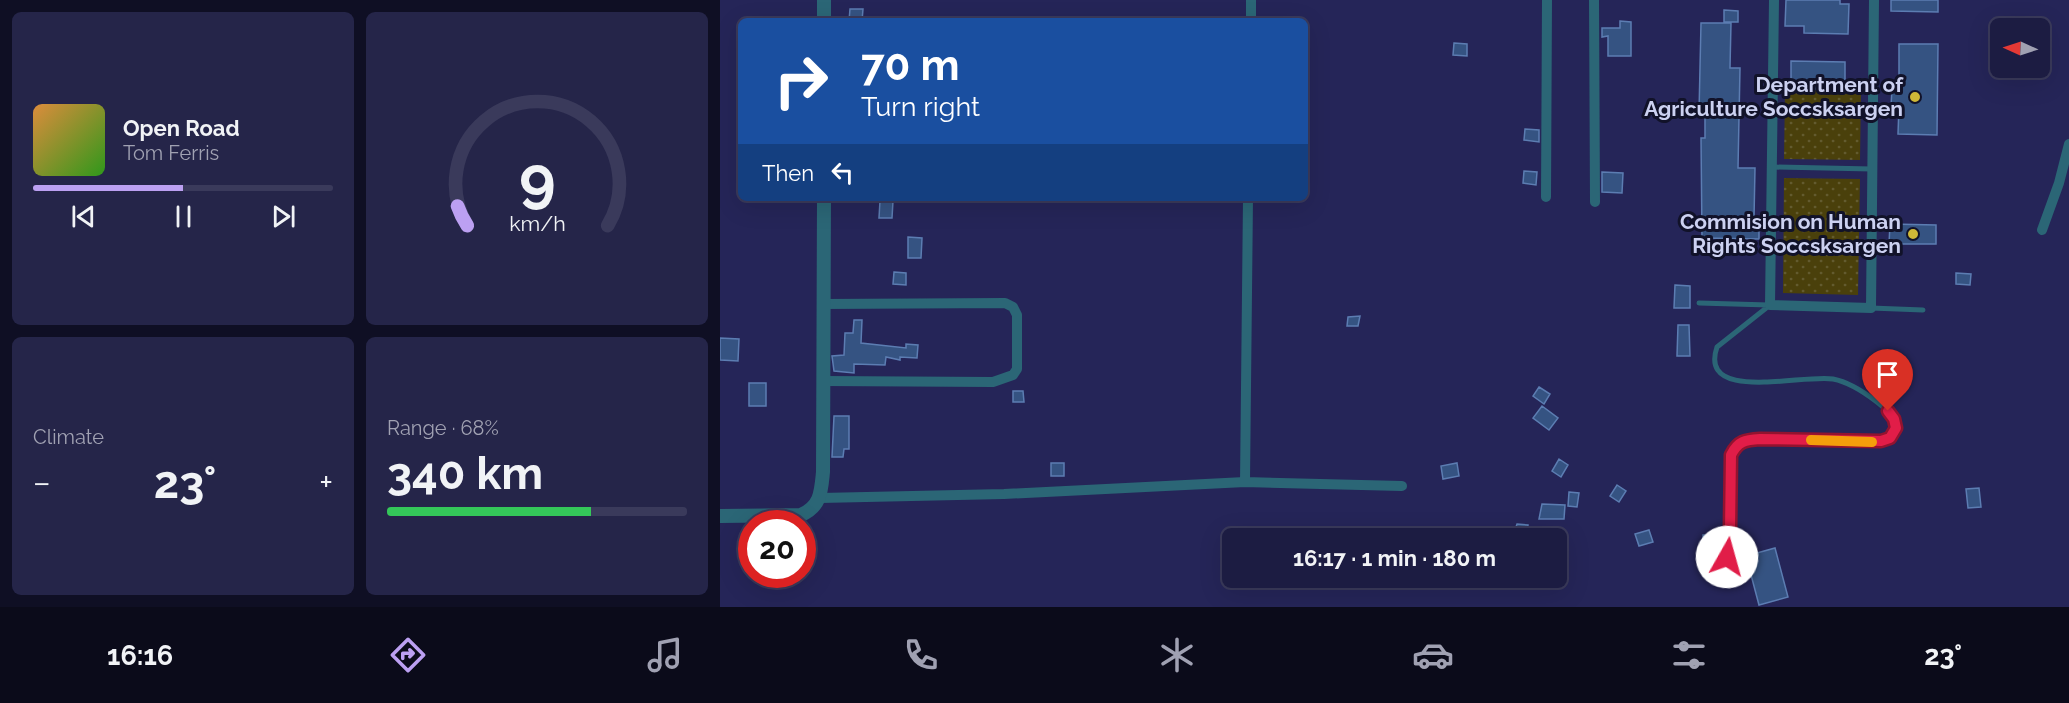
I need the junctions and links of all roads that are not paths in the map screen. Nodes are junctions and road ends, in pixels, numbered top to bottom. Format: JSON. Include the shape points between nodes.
{"nodes":[{"id":1,"x":824,"y":0,"type":"edge"},
{"id":2,"x":1251,"y":0,"type":"edge"},
{"id":3,"x":1547,"y":0,"type":"edge"},
{"id":4,"x":1594,"y":0,"type":"edge"},
{"id":5,"x":1774,"y":0,"type":"edge"},
{"id":6,"x":1874,"y":0,"type":"edge"},
{"id":7,"x":824,"y":18,"type":"edge"},
{"id":8,"x":1251,"y":18,"type":"edge"},
{"id":9,"x":2069,"y":144,"type":"edge"},
{"id":10,"x":1772,"y":167,"type":"junction"},
{"id":11,"x":1872,"y":169,"type":"junction"},
{"id":12,"x":1546,"y":197,"type":"dead end"},
{"id":13,"x":824,"y":201,"type":"edge"},
{"id":14,"x":1248,"y":201,"type":"edge"},
{"id":15,"x":1595,"y":202,"type":"dead end"},
{"id":16,"x":2042,"y":230,"type":"dead end"},
{"id":17,"x":1699,"y":303,"type":"dead end"},
{"id":18,"x":823,"y":304,"type":"junction"},
{"id":19,"x":1770,"y":305,"type":"junction"},
{"id":20,"x":1871,"y":308,"type":"junction"},
{"id":21,"x":1923,"y":310,"type":"dead end"},
{"id":22,"x":823,"y":381,"type":"junction"},
{"id":23,"x":1245,"y":482,"type":"junction"},
{"id":24,"x":1402,"y":486,"type":"dead end"},
{"id":25,"x":820,"y":498,"type":"junction"},
{"id":26,"x":720,"y":516,"type":"edge"},
{"id":27,"x":1727,"y":557,"type":"dead end"}],
"edges":[{"from":1,"to":7,"type":"street"},
{"from":2,"to":8,"type":"street"},
{"from":3,"to":12,"type":"street"},
{"from":4,"to":15,"type":"street"},
{"from":5,"to":10,"type":"street"},
{"from":6,"to":11,"type":"street"},
{"from":9,"to":16,"type":"street","via":[[2060,183]]},
{"from":10,"to":11,"type":"lane"},
{"from":10,"to":19,"type":"street"},
{"from":11,"to":20,"type":"street"},
{"from":13,"to":18,"type":"street"},
{"from":14,"to":23,"type":"street"},
{"from":17,"to":19,"type":"lane"},
{"from":18,"to":22,"type":"street"},
{"from":18,"to":22,"type":"street","via":[[1005,303],[1017,315],[1017,369],[1013,375],[993,382]]},
{"from":19,"to":20,"type":"street"},
{"from":19,"to":27,"type":"lane","via":[[1717,347],[1714,368],[1721,376],[1741,382],[1816,378],[1847,383],[1888,411],[1896,428],[1890,438],[1881,441],[1760,439],[1736,445],[1731,455]]},
{"from":20,"to":21,"type":"lane"},
{"from":22,"to":25,"type":"street"},
{"from":23,"to":24,"type":"street"},
{"from":23,"to":25,"type":"street"},
{"from":25,"to":26,"type":"street","via":[[811,511],[801,515]]}]}
